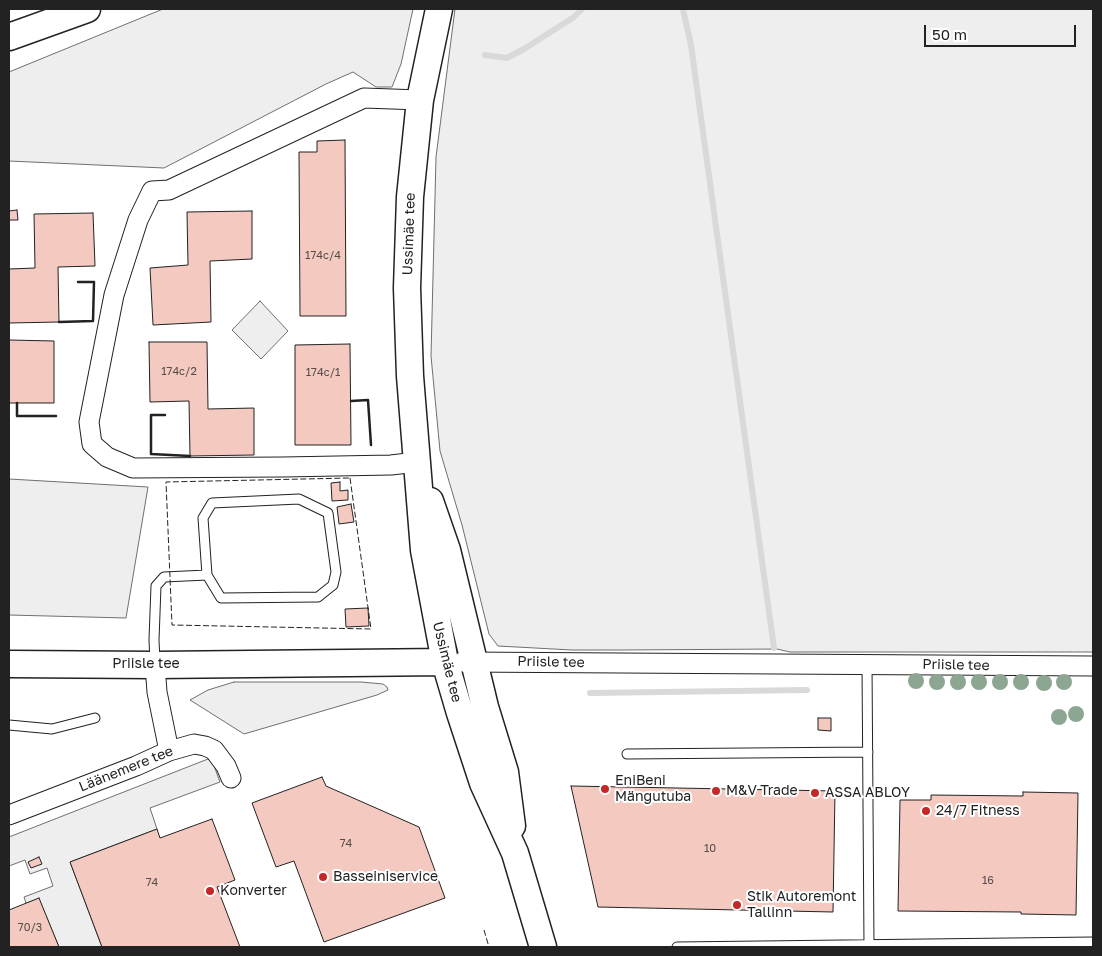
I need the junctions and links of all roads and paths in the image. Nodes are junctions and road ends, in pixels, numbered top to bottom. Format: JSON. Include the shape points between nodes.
{"nodes":[{"id":1,"x":87,"y":9,"type":"edge"},
{"id":2,"x":439,"y":9,"type":"edge"},
{"id":3,"x":9,"y":37,"type":"edge"},
{"id":4,"x":420,"y":100,"type":"junction"},
{"id":5,"x":417,"y":462,"type":"junction"},
{"id":6,"x":207,"y":575,"type":"junction"},
{"id":7,"x":474,"y":661,"type":"junction"},
{"id":8,"x":445,"y":662,"type":"junction"},
{"id":9,"x":9,"y":664,"type":"edge"},
{"id":10,"x":867,"y":664,"type":"junction"},
{"id":11,"x":155,"y":665,"type":"junction"},
{"id":12,"x":1093,"y":666,"type":"edge"},
{"id":13,"x":95,"y":718,"type":"dead end"},
{"id":14,"x":9,"y":725,"type":"edge"},
{"id":15,"x":169,"y":751,"type":"junction"},
{"id":16,"x":868,"y":752,"type":"junction"},
{"id":17,"x":627,"y":754,"type":"dead end"},
{"id":18,"x":231,"y":778,"type":"dead end"},
{"id":19,"x":9,"y":815,"type":"edge"},
{"id":20,"x":515,"y":853,"type":"junction"},
{"id":21,"x":1093,"y":942,"type":"edge"},
{"id":22,"x":869,"y":946,"type":"junction"},
{"id":23,"x":543,"y":947,"type":"edge"},
{"id":24,"x":677,"y":947,"type":"edge"},
{"id":25,"x":777,"y":947,"type":"edge"}],
"edges":[{"from":1,"to":3,"type":"street"},
{"from":2,"to":4,"type":"street","name":"Ussimäe tee"},
{"from":4,"to":5,"type":"street","name":"Ussimäe tee","via":[[410,197],[407,288]]},
{"from":4,"to":5,"type":"street","via":[[364,98],[169,190],[152,191],[138,220],[114,295],[88,422],[92,444],[107,457],[133,468]]},
{"from":5,"to":7,"type":"street","name":"Ussimäe tee","via":[[447,550]]},
{"from":5,"to":8,"type":"street","name":"Ussimäe tee","via":[[424,550]]},
{"from":6,"to":6,"type":"lane","via":[[221,598],[318,597],[333,585],[336,572],[328,513],[299,499],[212,503],[202,518]]},
{"from":6,"to":11,"type":"lane","via":[[164,577],[156,586]]},
{"from":7,"to":8,"type":"street","name":"Priisle tee"},
{"from":7,"to":10,"type":"street","name":"Priisle tee"},
{"from":7,"to":20,"type":"street","name":"Ussimäe tee","via":[[504,772]]},
{"from":8,"to":11,"type":"street","name":"Priisle tee"},
{"from":8,"to":20,"type":"street","name":"Ussimäe tee","via":[[483,783]]},
{"from":9,"to":11,"type":"street","name":"Priisle tee"},
{"from":10,"to":12,"type":"street","name":"Priisle tee"},
{"from":10,"to":16,"type":"lane"},
{"from":11,"to":15,"type":"street"},
{"from":13,"to":14,"type":"lane","via":[[52,729]]},
{"from":15,"to":18,"type":"street","name":"Läänemere tee","via":[[194,744],[205,746],[219,755]]},
{"from":15,"to":19,"type":"street","name":"Läänemere tee"},
{"from":16,"to":17,"type":"lane"},
{"from":16,"to":22,"type":"lane"},
{"from":20,"to":23,"type":"street","name":"Ussimäe tee"},
{"from":21,"to":22,"type":"lane"},
{"from":22,"to":25,"type":"lane"},
{"from":24,"to":25,"type":"lane"}]}
